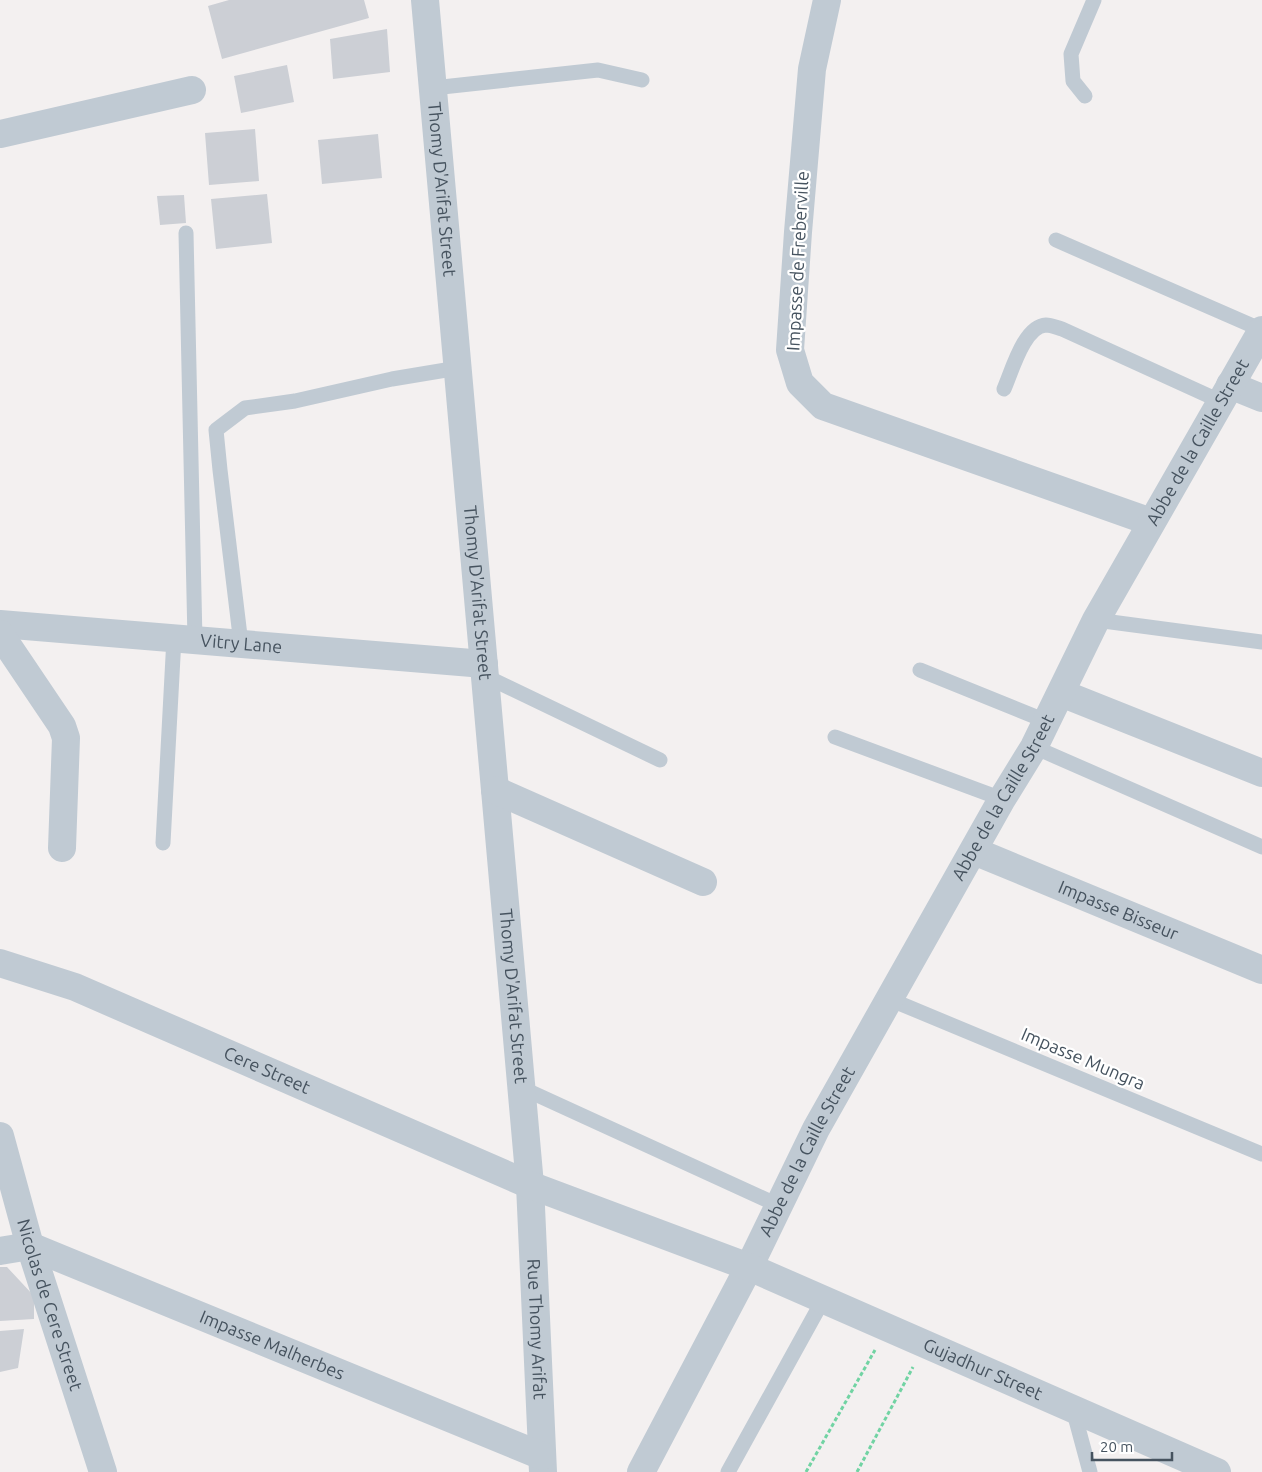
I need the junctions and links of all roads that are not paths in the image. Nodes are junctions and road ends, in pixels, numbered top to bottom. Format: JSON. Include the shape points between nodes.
{"nodes":[{"id":1,"x":425,"y":0,"type":"edge"},
{"id":2,"x":827,"y":0,"type":"edge"},
{"id":3,"x":1094,"y":0,"type":"edge"},
{"id":4,"x":642,"y":80,"type":"dead end"},
{"id":5,"x":432,"y":88,"type":"junction"},
{"id":6,"x":192,"y":90,"type":"dead end"},
{"id":7,"x":1085,"y":96,"type":"dead end"},
{"id":8,"x":0,"y":134,"type":"edge"},
{"id":9,"x":186,"y":233,"type":"dead end"},
{"id":10,"x":1056,"y":240,"type":"dead end"},
{"id":11,"x":1262,"y":330,"type":"edge"},
{"id":12,"x":458,"y":368,"type":"junction"},
{"id":13,"x":1004,"y":389,"type":"dead end"},
{"id":14,"x":1225,"y":393,"type":"junction"},
{"id":15,"x":1262,"y":398,"type":"edge"},
{"id":16,"x":1151,"y":522,"type":"junction"},
{"id":17,"x":1096,"y":620,"type":"junction"},
{"id":18,"x":0,"y":624,"type":"edge"},
{"id":19,"x":0,"y":634,"type":"edge"},
{"id":20,"x":184,"y":639,"type":"junction"},
{"id":21,"x":1262,"y":642,"type":"edge"},
{"id":22,"x":241,"y":644,"type":"junction"},
{"id":23,"x":484,"y":670,"type":"junction"},
{"id":24,"x":920,"y":670,"type":"dead end"},
{"id":25,"x":1061,"y":693,"type":"junction"},
{"id":26,"x":1046,"y":721,"type":"junction"},
{"id":27,"x":836,"y":737,"type":"dead end"},
{"id":28,"x":1034,"y":746,"type":"junction"},
{"id":29,"x":660,"y":760,"type":"dead end"},
{"id":30,"x":1262,"y":773,"type":"edge"},
{"id":31,"x":495,"y":790,"type":"junction"},
{"id":32,"x":1002,"y":799,"type":"junction"},
{"id":33,"x":163,"y":843,"type":"dead end"},
{"id":34,"x":1262,"y":847,"type":"edge"},
{"id":35,"x":62,"y":848,"type":"dead end"},
{"id":36,"x":974,"y":851,"type":"junction"},
{"id":37,"x":703,"y":882,"type":"dead end"},
{"id":38,"x":0,"y":963,"type":"edge"},
{"id":39,"x":1262,"y":970,"type":"edge"},
{"id":40,"x":890,"y":999,"type":"junction"},
{"id":41,"x":522,"y":1088,"type":"junction"},
{"id":42,"x":0,"y":1136,"type":"edge"},
{"id":43,"x":1262,"y":1154,"type":"edge"},
{"id":44,"x":530,"y":1185,"type":"junction"},
{"id":45,"x":780,"y":1206,"type":"junction"},
{"id":46,"x":30,"y":1246,"type":"junction"},
{"id":47,"x":0,"y":1251,"type":"edge"},
{"id":48,"x":750,"y":1267,"type":"junction"},
{"id":49,"x":823,"y":1300,"type":"junction"},
{"id":50,"x":1073,"y":1409,"type":"junction"},
{"id":51,"x":543,"y":1464,"type":"edge"},
{"id":52,"x":103,"y":1472,"type":"edge"},
{"id":53,"x":641,"y":1472,"type":"edge"},
{"id":54,"x":728,"y":1472,"type":"edge"},
{"id":55,"x":1090,"y":1472,"type":"edge"},
{"id":56,"x":1216,"y":1472,"type":"edge"}],
"edges":[{"from":1,"to":5,"type":"street","name":"Thomy D'Arifat Street"},
{"from":2,"to":16,"type":"street","name":"Impasse de Freberville","via":[[812,68],[798,232],[790,350],[800,383],[823,406]]},
{"from":3,"to":7,"type":"lane","via":[[1071,54],[1073,81]]},
{"from":4,"to":5,"type":"lane","via":[[598,70]]},
{"from":5,"to":12,"type":"street","name":"Thomy D'Arifat Street"},
{"from":6,"to":8,"type":"street"},
{"from":9,"to":20,"type":"lane"},
{"from":10,"to":11,"type":"lane"},
{"from":11,"to":14,"type":"street","name":"Abbe de la Caille Street"},
{"from":12,"to":22,"type":"lane","via":[[392,379],[295,402],[245,408],[216,430]]},
{"from":12,"to":23,"type":"street","name":"Thomy D'Arifat Street"},
{"from":13,"to":14,"type":"lane","via":[[1025,340],[1033,330],[1046,325]]},
{"from":14,"to":15,"type":"street"},
{"from":14,"to":16,"type":"street","name":"Abbe de la Caille Street"},
{"from":16,"to":17,"type":"street","name":"Abbe de la Caille Street"},
{"from":17,"to":21,"type":"lane"},
{"from":17,"to":25,"type":"street","name":"Abbe de la Caille Street"},
{"from":18,"to":20,"type":"street","name":"Vitry Lane"},
{"from":19,"to":35,"type":"street","via":[[62,726],[66,738]]},
{"from":20,"to":22,"type":"street","name":"Vitry Lane"},
{"from":20,"to":33,"type":"lane"},
{"from":22,"to":23,"type":"street","name":"Vitry Lane"},
{"from":23,"to":29,"type":"lane"},
{"from":23,"to":31,"type":"street","name":"Thomy D'Arifat Street"},
{"from":24,"to":26,"type":"lane"},
{"from":25,"to":26,"type":"street","name":"Abbe de la Caille Street"},
{"from":25,"to":30,"type":"street"},
{"from":26,"to":28,"type":"street","name":"Abbe de la Caille Street"},
{"from":27,"to":32,"type":"lane"},
{"from":28,"to":32,"type":"street","name":"Abbe de la Caille Street"},
{"from":28,"to":34,"type":"lane"},
{"from":31,"to":37,"type":"street"},
{"from":31,"to":41,"type":"street","name":"Thomy D'Arifat Street"},
{"from":32,"to":36,"type":"street","name":"Abbe de la Caille Street"},
{"from":36,"to":39,"type":"street","name":"Impasse Bisseur"},
{"from":36,"to":40,"type":"street","name":"Abbe de la Caille Street"},
{"from":38,"to":44,"type":"street","name":"Cere Street","via":[[75,987]]},
{"from":40,"to":43,"type":"lane","name":"Impasse Mungra"},
{"from":40,"to":45,"type":"street","name":"Abbe de la Caille Street","via":[[816,1129]]},
{"from":41,"to":44,"type":"street","name":"Thomy D'Arifat Street"},
{"from":41,"to":45,"type":"lane"},
{"from":42,"to":46,"type":"street","name":"Nicolas de Cere Street"},
{"from":44,"to":48,"type":"street","name":"Cere Street"},
{"from":44,"to":51,"type":"street","name":"Rue Thomy Arifat"},
{"from":45,"to":48,"type":"street","name":"Abbe de la Caille Street"},
{"from":46,"to":47,"type":"street"},
{"from":46,"to":51,"type":"street","name":"Impasse Malherbes"},
{"from":46,"to":52,"type":"street","name":"Nicolas de Cere Street"},
{"from":48,"to":49,"type":"street","name":"Gujadhur Street"},
{"from":48,"to":53,"type":"street","name":"Abbe de la Caille Street"},
{"from":49,"to":50,"type":"street","name":"Gujadhur Street"},
{"from":49,"to":54,"type":"lane"},
{"from":50,"to":55,"type":"lane"},
{"from":50,"to":56,"type":"street","name":"Gujadhur Street"}]}
